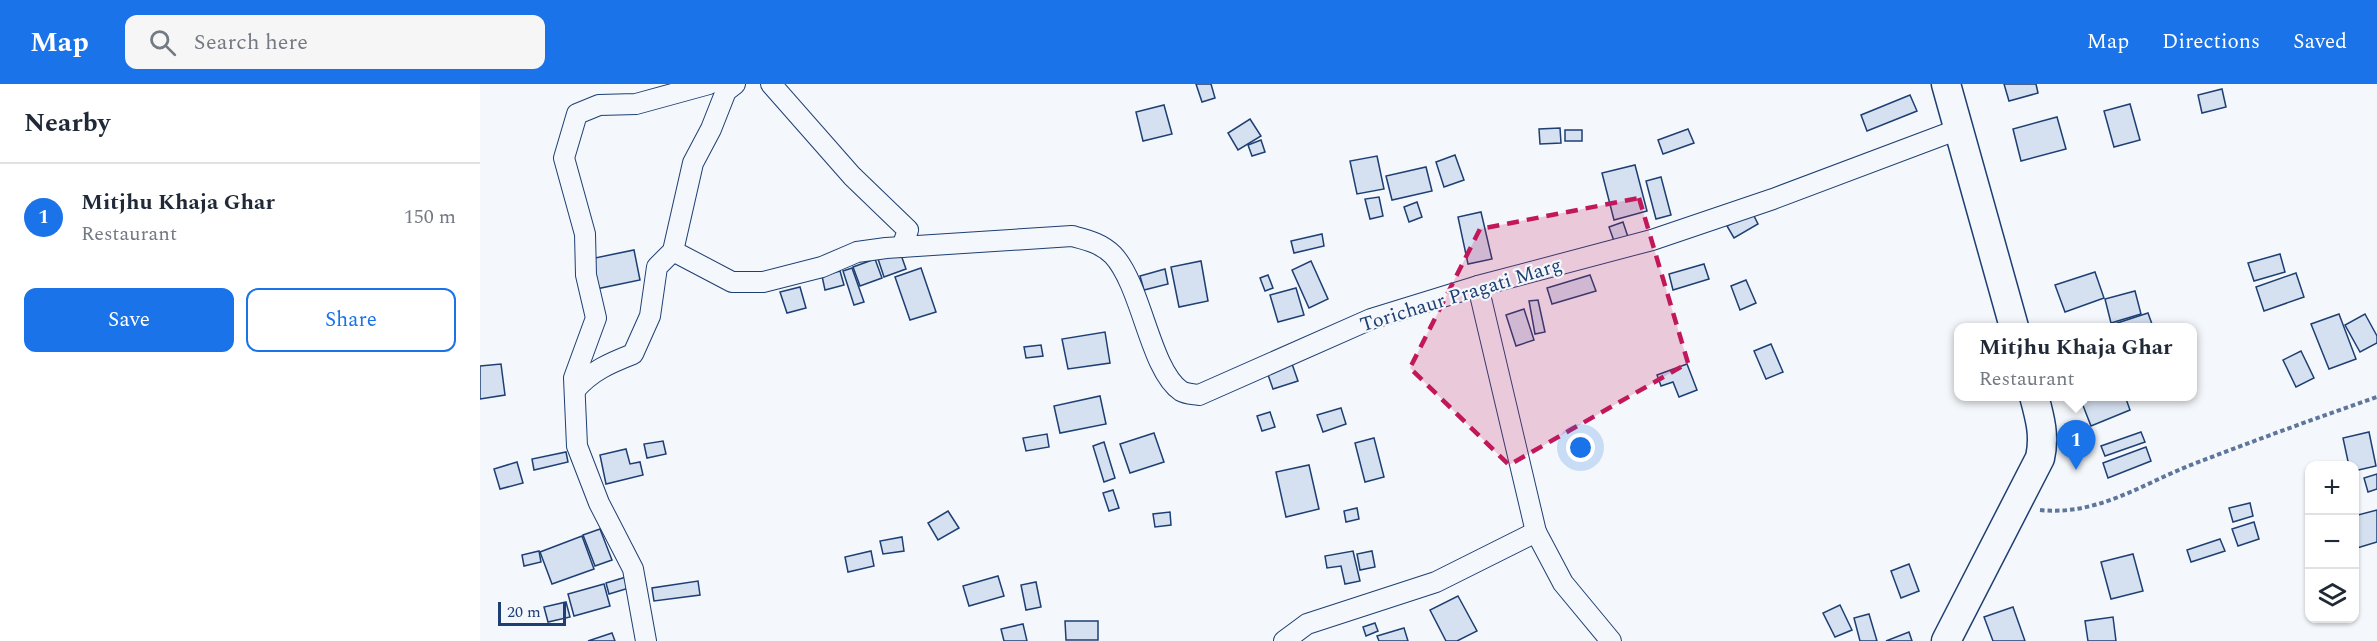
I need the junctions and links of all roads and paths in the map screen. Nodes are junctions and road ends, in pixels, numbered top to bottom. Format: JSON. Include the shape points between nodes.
{"nodes":[{"id":1,"x":709,"y":84,"type":"edge"},
{"id":2,"x":735,"y":84,"type":"edge"},
{"id":3,"x":771,"y":84,"type":"edge"},
{"id":4,"x":1946,"y":84,"type":"edge"},
{"id":5,"x":1959,"y":129,"type":"junction"},
{"id":6,"x":902,"y":247,"type":"junction"},
{"id":7,"x":673,"y":251,"type":"junction"},
{"id":8,"x":1479,"y":286,"type":"junction"},
{"id":9,"x":2013,"y":323,"type":"edge"},
{"id":10,"x":575,"y":390,"type":"junction"},
{"id":11,"x":2377,"y":397,"type":"edge"},
{"id":12,"x":2035,"y":401,"type":"edge"},
{"id":13,"x":2016,"y":503,"type":"junction"},
{"id":14,"x":1536,"y":532,"type":"junction"},
{"id":15,"x":646,"y":641,"type":"edge"},
{"id":16,"x":1284,"y":641,"type":"edge"},
{"id":17,"x":1611,"y":641,"type":"edge"},
{"id":18,"x":1946,"y":641,"type":"edge"}],
"edges":[{"from":1,"to":10,"type":"street","via":[[636,104],[598,105],[577,114],[564,158],[585,234],[586,275],[596,318],[574,378]]},
{"from":2,"to":7,"type":"street","via":[[726,91],[693,163]]},
{"from":3,"to":6,"type":"street","via":[[852,176],[908,230]]},
{"from":4,"to":5,"type":"main road"},
{"from":5,"to":8,"type":"street","name":"Torichaur Pragati Marg","via":[[1652,240]]},
{"from":5,"to":9,"type":"main road"},
{"from":6,"to":7,"type":"street","name":"Torichaur Pragati Marg","via":[[857,252],[822,267],[763,282],[732,282]]},
{"from":6,"to":8,"type":"street","name":"Torichaur Pragati Marg","via":[[1072,236],[1095,242],[1113,255],[1125,272],[1168,379],[1183,392],[1199,395],[1371,318]]},
{"from":7,"to":10,"type":"street","via":[[657,267],[650,316],[633,354],[606,364]]},
{"from":8,"to":14,"type":"street"},
{"from":10,"to":15,"type":"street","via":[[577,446],[599,503],[633,569]]},
{"from":11,"to":13,"type":"path","via":[[2194,463],[2096,506],[2061,512]]},
{"from":12,"to":13,"type":"main road","via":[[2043,444],[2040,458]]},
{"from":13,"to":18,"type":"main road"},
{"from":14,"to":16,"type":"street","via":[[1436,582],[1306,624]]},
{"from":14,"to":17,"type":"street","via":[[1563,583]]}]}
